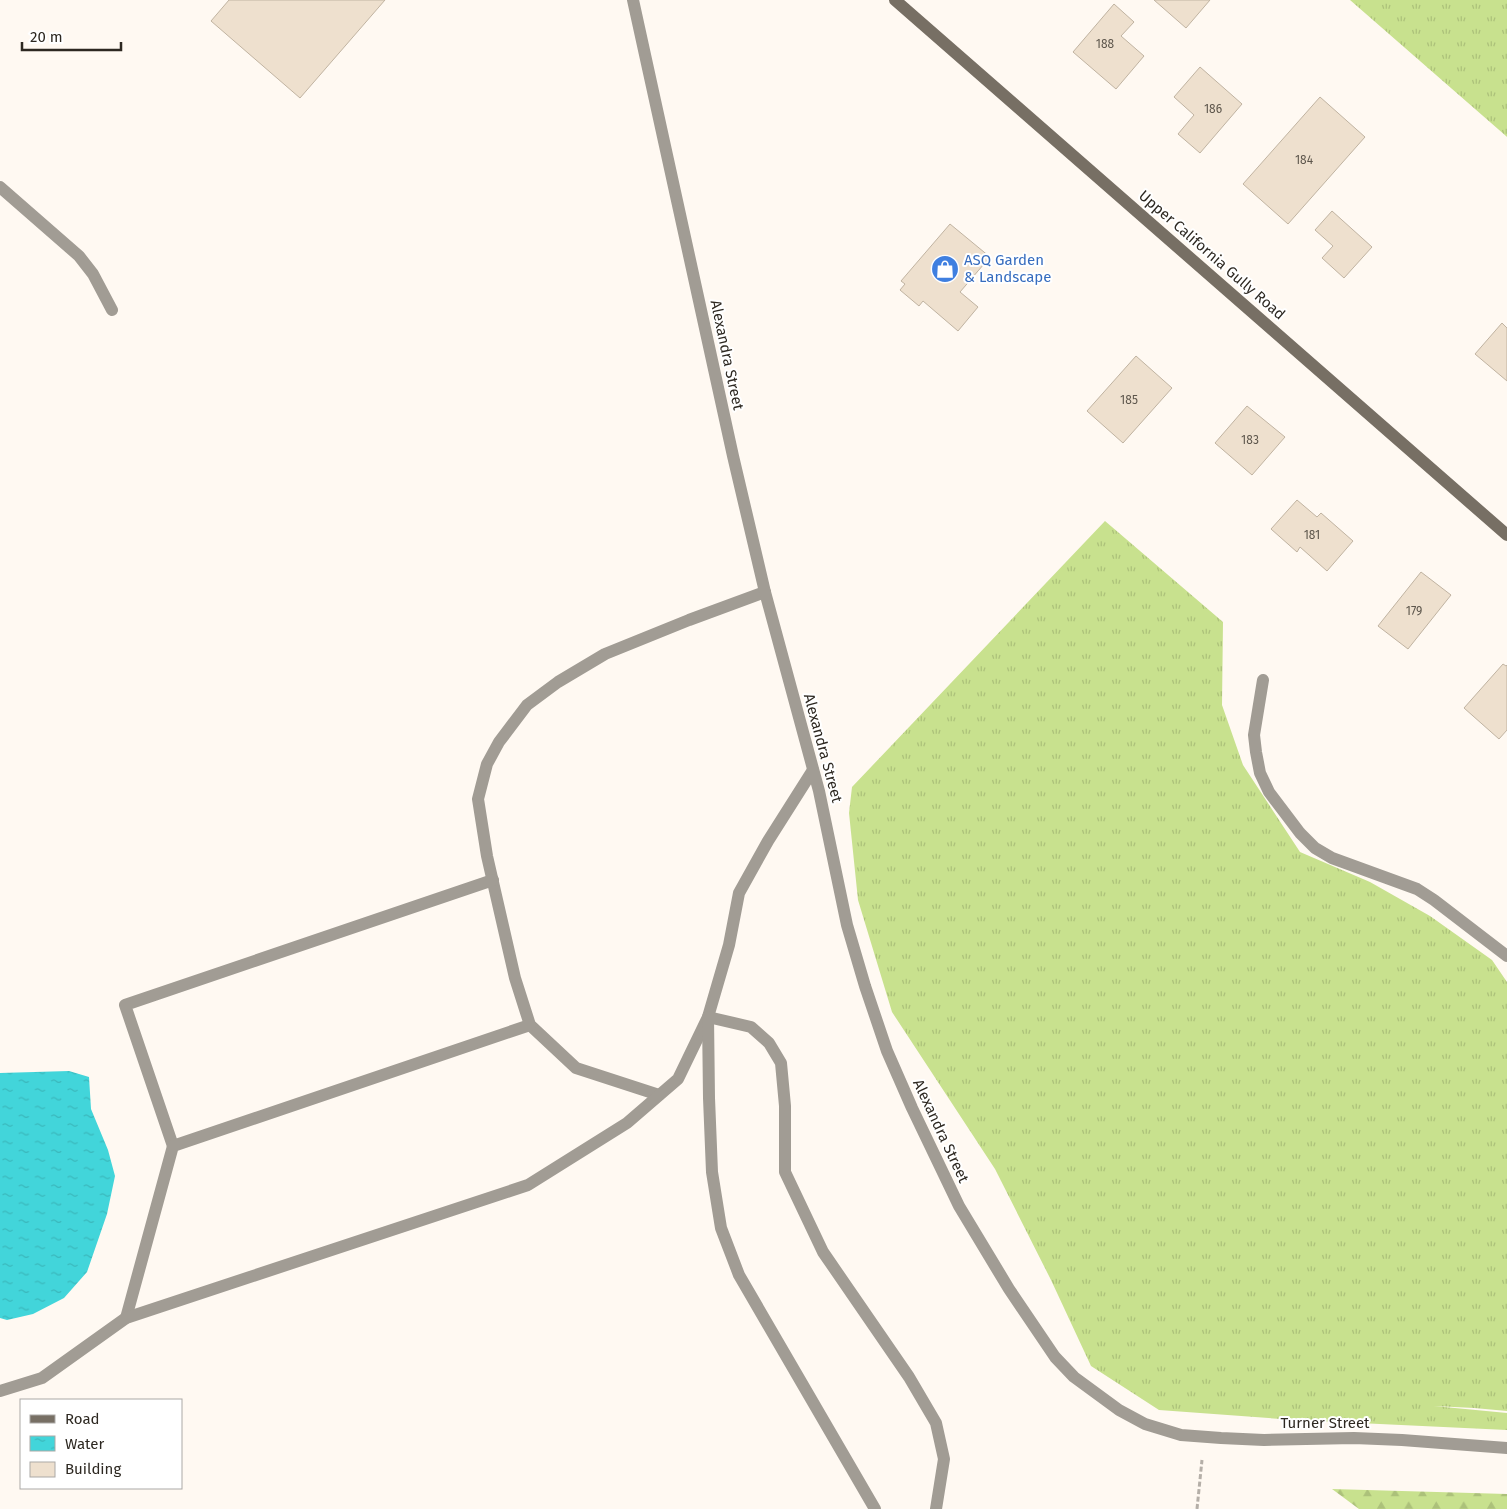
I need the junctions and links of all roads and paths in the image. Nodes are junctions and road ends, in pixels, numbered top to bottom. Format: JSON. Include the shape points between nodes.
{"nodes":[{"id":1,"x":633,"y":0,"type":"edge"},
{"id":2,"x":895,"y":0,"type":"edge"},
{"id":3,"x":0,"y":187,"type":"edge"},
{"id":4,"x":112,"y":310,"type":"dead end"},
{"id":5,"x":1507,"y":535,"type":"edge"},
{"id":6,"x":765,"y":592,"type":"junction"},
{"id":7,"x":1263,"y":680,"type":"dead end"},
{"id":8,"x":813,"y":770,"type":"junction"},
{"id":9,"x":492,"y":880,"type":"junction"},
{"id":10,"x":1507,"y":956,"type":"edge"},
{"id":11,"x":708,"y":1017,"type":"junction"},
{"id":12,"x":530,"y":1025,"type":"junction"},
{"id":13,"x":659,"y":1095,"type":"junction"},
{"id":14,"x":173,"y":1146,"type":"junction"},
{"id":15,"x":126,"y":1318,"type":"junction"},
{"id":16,"x":0,"y":1391,"type":"edge"},
{"id":17,"x":1145,"y":1424,"type":"joint"},
{"id":18,"x":1204,"y":1437,"type":"junction"},
{"id":19,"x":1507,"y":1448,"type":"edge"},
{"id":20,"x":875,"y":1509,"type":"edge"},
{"id":21,"x":936,"y":1509,"type":"edge"},
{"id":22,"x":1197,"y":1509,"type":"edge"}],
"edges":[{"from":1,"to":6,"type":"street","name":"Alexandra Street"},
{"from":2,"to":5,"type":"street","name":"Upper California Gully Road"},
{"from":3,"to":4,"type":"street","via":[[79,256],[93,274]]},
{"from":6,"to":8,"type":"street","name":"Alexandra Street"},
{"from":6,"to":9,"type":"street","via":[[605,654],[527,705],[487,764],[478,799]]},
{"from":7,"to":10,"type":"street","via":[[1254,735],[1260,773],[1269,792],[1300,833],[1315,848],[1332,858],[1418,889]]},
{"from":8,"to":11,"type":"street","via":[[739,893],[729,945]]},
{"from":8,"to":17,"type":"street","name":"Alexandra Street","via":[[847,926],[865,986],[890,1059],[958,1206],[1008,1289],[1055,1356],[1074,1377],[1095,1393]]},
{"from":9,"to":12,"type":"street","via":[[515,978]]},
{"from":9,"to":14,"type":"street","via":[[125,1005]]},
{"from":11,"to":13,"type":"street","via":[[678,1079]]},
{"from":11,"to":20,"type":"street","via":[[712,1172],[721,1228],[739,1275]]},
{"from":11,"to":21,"type":"street","via":[[751,1027],[769,1043],[781,1063],[785,1172],[823,1252],[936,1423],[944,1459]]},
{"from":12,"to":13,"type":"street","via":[[576,1068]]},
{"from":12,"to":14,"type":"street"},
{"from":13,"to":15,"type":"street","via":[[627,1123],[528,1185]]},
{"from":14,"to":15,"type":"street"},
{"from":15,"to":16,"type":"street","via":[[42,1378]]},
{"from":17,"to":18,"type":"street","name":"Turner Street","via":[[1181,1435]]},
{"from":18,"to":19,"type":"street","name":"Turner Street","via":[[1382,1439]]},
{"from":18,"to":22,"type":"path"}]}
